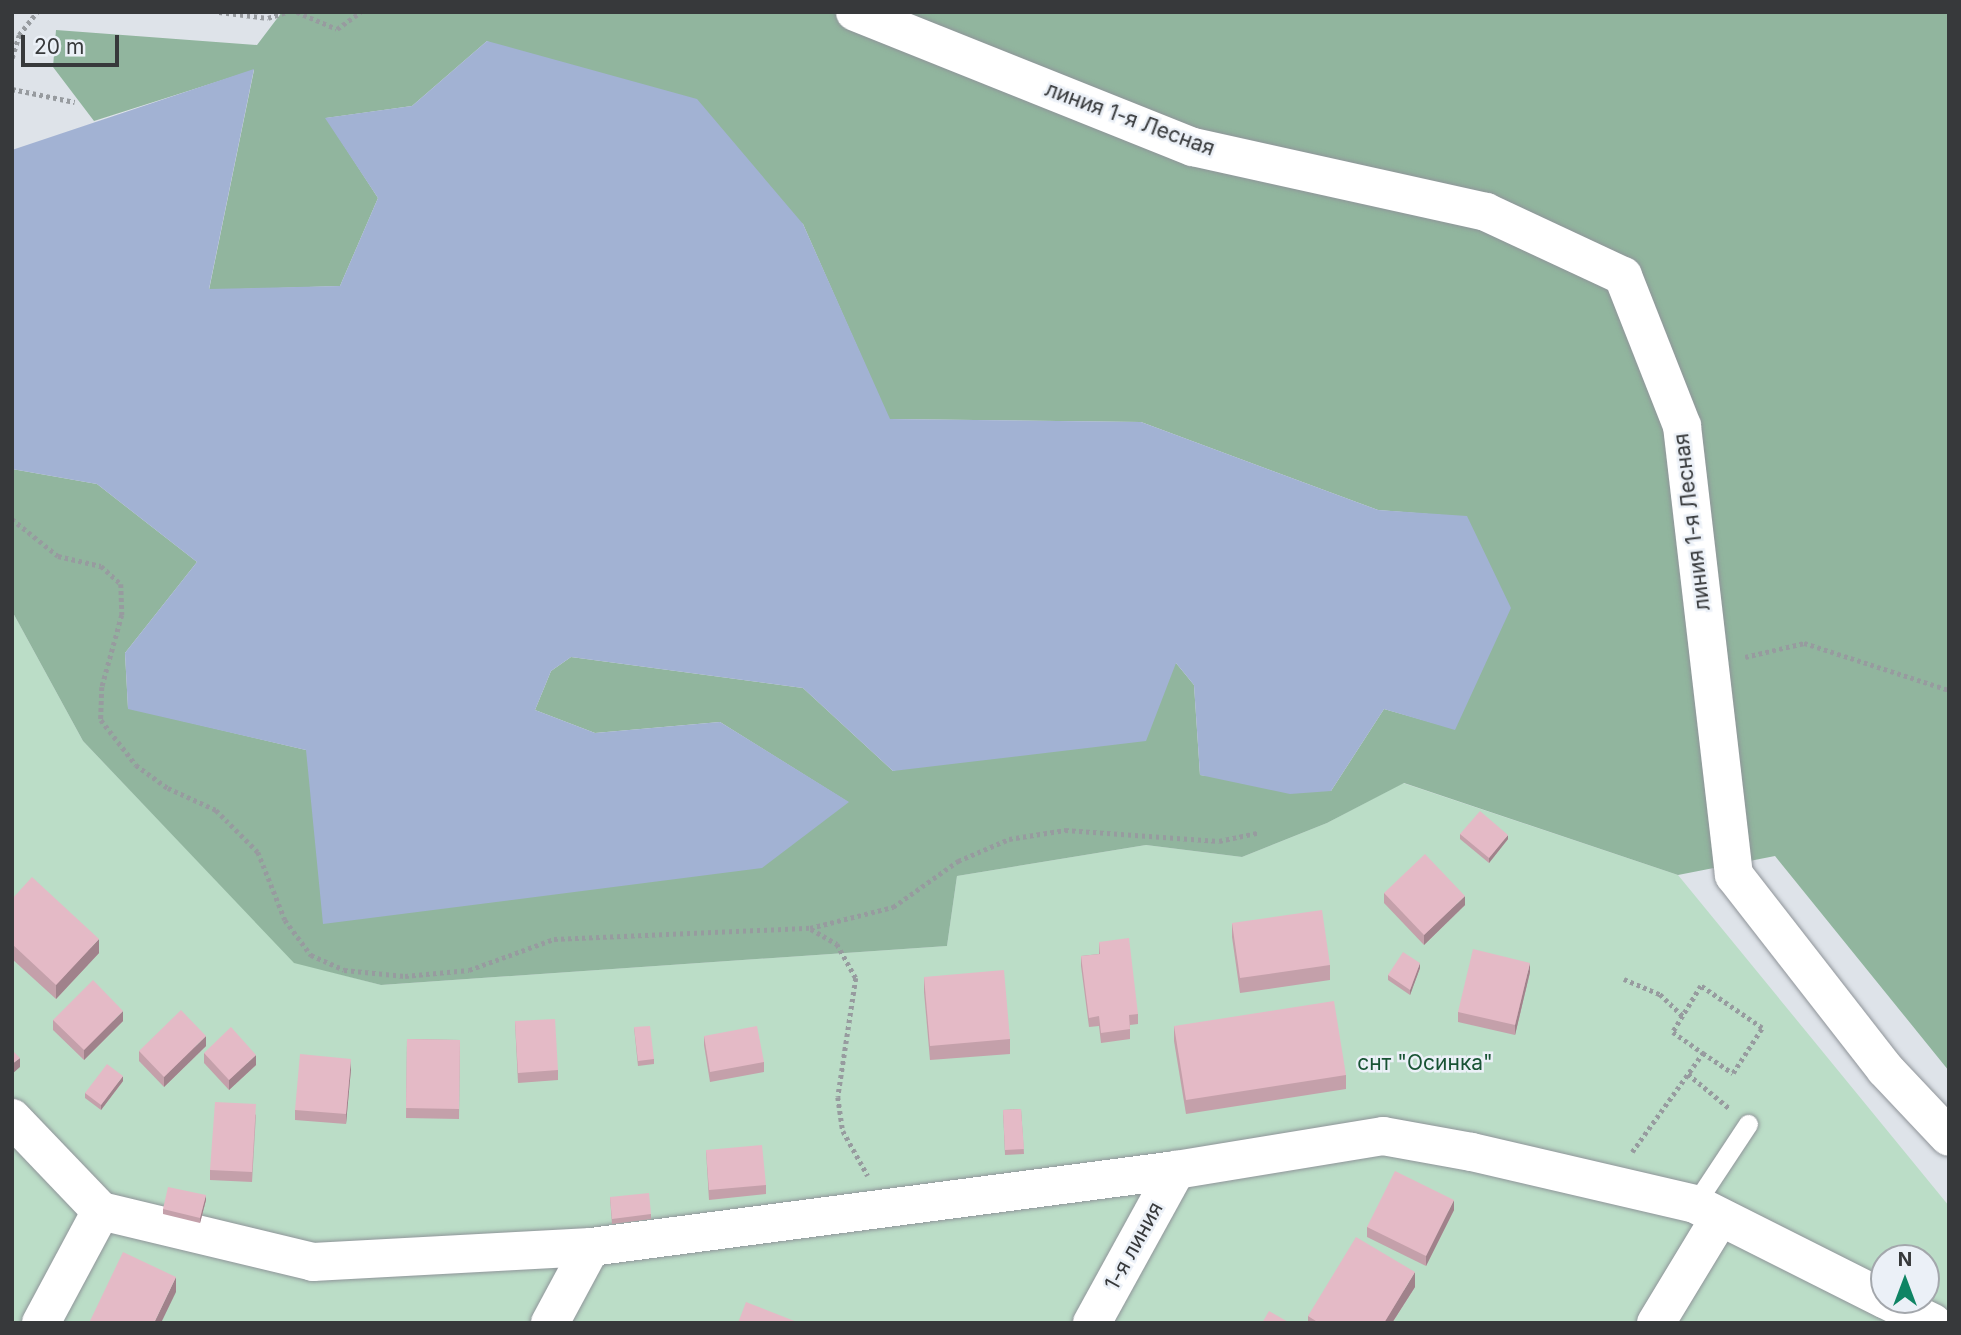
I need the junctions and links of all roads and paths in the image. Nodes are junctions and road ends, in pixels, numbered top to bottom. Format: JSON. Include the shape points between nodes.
{"nodes":[{"id":1,"x":37,"y":12,"type":"edge"},
{"id":2,"x":219,"y":12,"type":"edge"},
{"id":3,"x":287,"y":12,"type":"edge"},
{"id":4,"x":297,"y":12,"type":"edge"},
{"id":5,"x":360,"y":12,"type":"edge"},
{"id":6,"x":855,"y":12,"type":"edge"},
{"id":7,"x":12,"y":58,"type":"edge"},
{"id":8,"x":12,"y":89,"type":"edge"},
{"id":9,"x":75,"y":102,"type":"dead end"},
{"id":10,"x":12,"y":519,"type":"edge"},
{"id":11,"x":1710,"y":666,"type":"junction"},
{"id":12,"x":1949,"y":690,"type":"edge"},
{"id":13,"x":1257,"y":833,"type":"dead end"},
{"id":14,"x":810,"y":929,"type":"junction"},
{"id":15,"x":1624,"y":979,"type":"dead end"},
{"id":16,"x":1683,"y":1016,"type":"junction"},
{"id":17,"x":1703,"y":1053,"type":"junction"},
{"id":18,"x":1688,"y":1074,"type":"junction"},
{"id":19,"x":12,"y":1118,"type":"edge"},
{"id":20,"x":1748,"y":1124,"type":"joint"},
{"id":21,"x":1949,"y":1137,"type":"edge"},
{"id":22,"x":1176,"y":1170,"type":"junction"},
{"id":23,"x":1609,"y":1184,"type":"junction"},
{"id":24,"x":886,"y":1208,"type":"junction"},
{"id":25,"x":101,"y":1211,"type":"junction"},
{"id":26,"x":1707,"y":1212,"type":"junction"},
{"id":27,"x":591,"y":1247,"type":"junction"},
{"id":28,"x":1870,"y":1292,"type":"edge"},
{"id":29,"x":1915,"y":1314,"type":"edge"},
{"id":30,"x":41,"y":1323,"type":"edge"},
{"id":31,"x":550,"y":1323,"type":"edge"},
{"id":32,"x":1092,"y":1323,"type":"edge"},
{"id":33,"x":1656,"y":1323,"type":"edge"},
{"id":34,"x":1933,"y":1323,"type":"edge"}],
"edges":[{"from":1,"to":7,"type":"path","via":[[19,35]]},
{"from":2,"to":3,"type":"path","via":[[268,18]]},
{"from":4,"to":5,"type":"path","via":[[337,29]]},
{"from":6,"to":11,"type":"street","name":"линия 1-я Лесная","via":[[1194,147],[1486,212],[1623,276],[1682,426]]},
{"from":8,"to":9,"type":"path"},
{"from":10,"to":14,"type":"path","via":[[58,556],[101,566],[121,584],[122,615],[103,687],[103,723],[136,765],[168,788],[216,810],[258,852],[285,920],[311,955],[344,970],[405,976],[469,970],[554,939]]},
{"from":11,"to":12,"type":"path","via":[[1804,643]]},
{"from":11,"to":21,"type":"street","name":"линия 1-я Лесная","via":[[1734,875],[1885,1069]]},
{"from":13,"to":14,"type":"path","via":[[1219,841],[1065,830],[1009,839],[958,861],[893,907]]},
{"from":14,"to":24,"type":"path","via":[[837,944],[856,978],[839,1108],[843,1131]]},
{"from":15,"to":16,"type":"path","via":[[1660,994]]},
{"from":16,"to":17,"type":"path","via":[[1673,1032]]},
{"from":16,"to":17,"type":"path","via":[[1701,986],[1762,1028],[1733,1073]]},
{"from":17,"to":18,"type":"path"},
{"from":18,"to":20,"type":"path"},
{"from":18,"to":23,"type":"path"},
{"from":19,"to":25,"type":"street"},
{"from":20,"to":26,"type":"lane"},
{"from":22,"to":23,"type":"street","via":[[1383,1136]]},
{"from":22,"to":24,"type":"street"},
{"from":22,"to":32,"type":"street","name":"1-я линия"},
{"from":23,"to":26,"type":"street"},
{"from":24,"to":27,"type":"street"},
{"from":25,"to":27,"type":"street","via":[[313,1262]]},
{"from":25,"to":30,"type":"street"},
{"from":26,"to":28,"type":"street"},
{"from":26,"to":33,"type":"street"},
{"from":27,"to":31,"type":"street"},
{"from":29,"to":34,"type":"street"}]}
